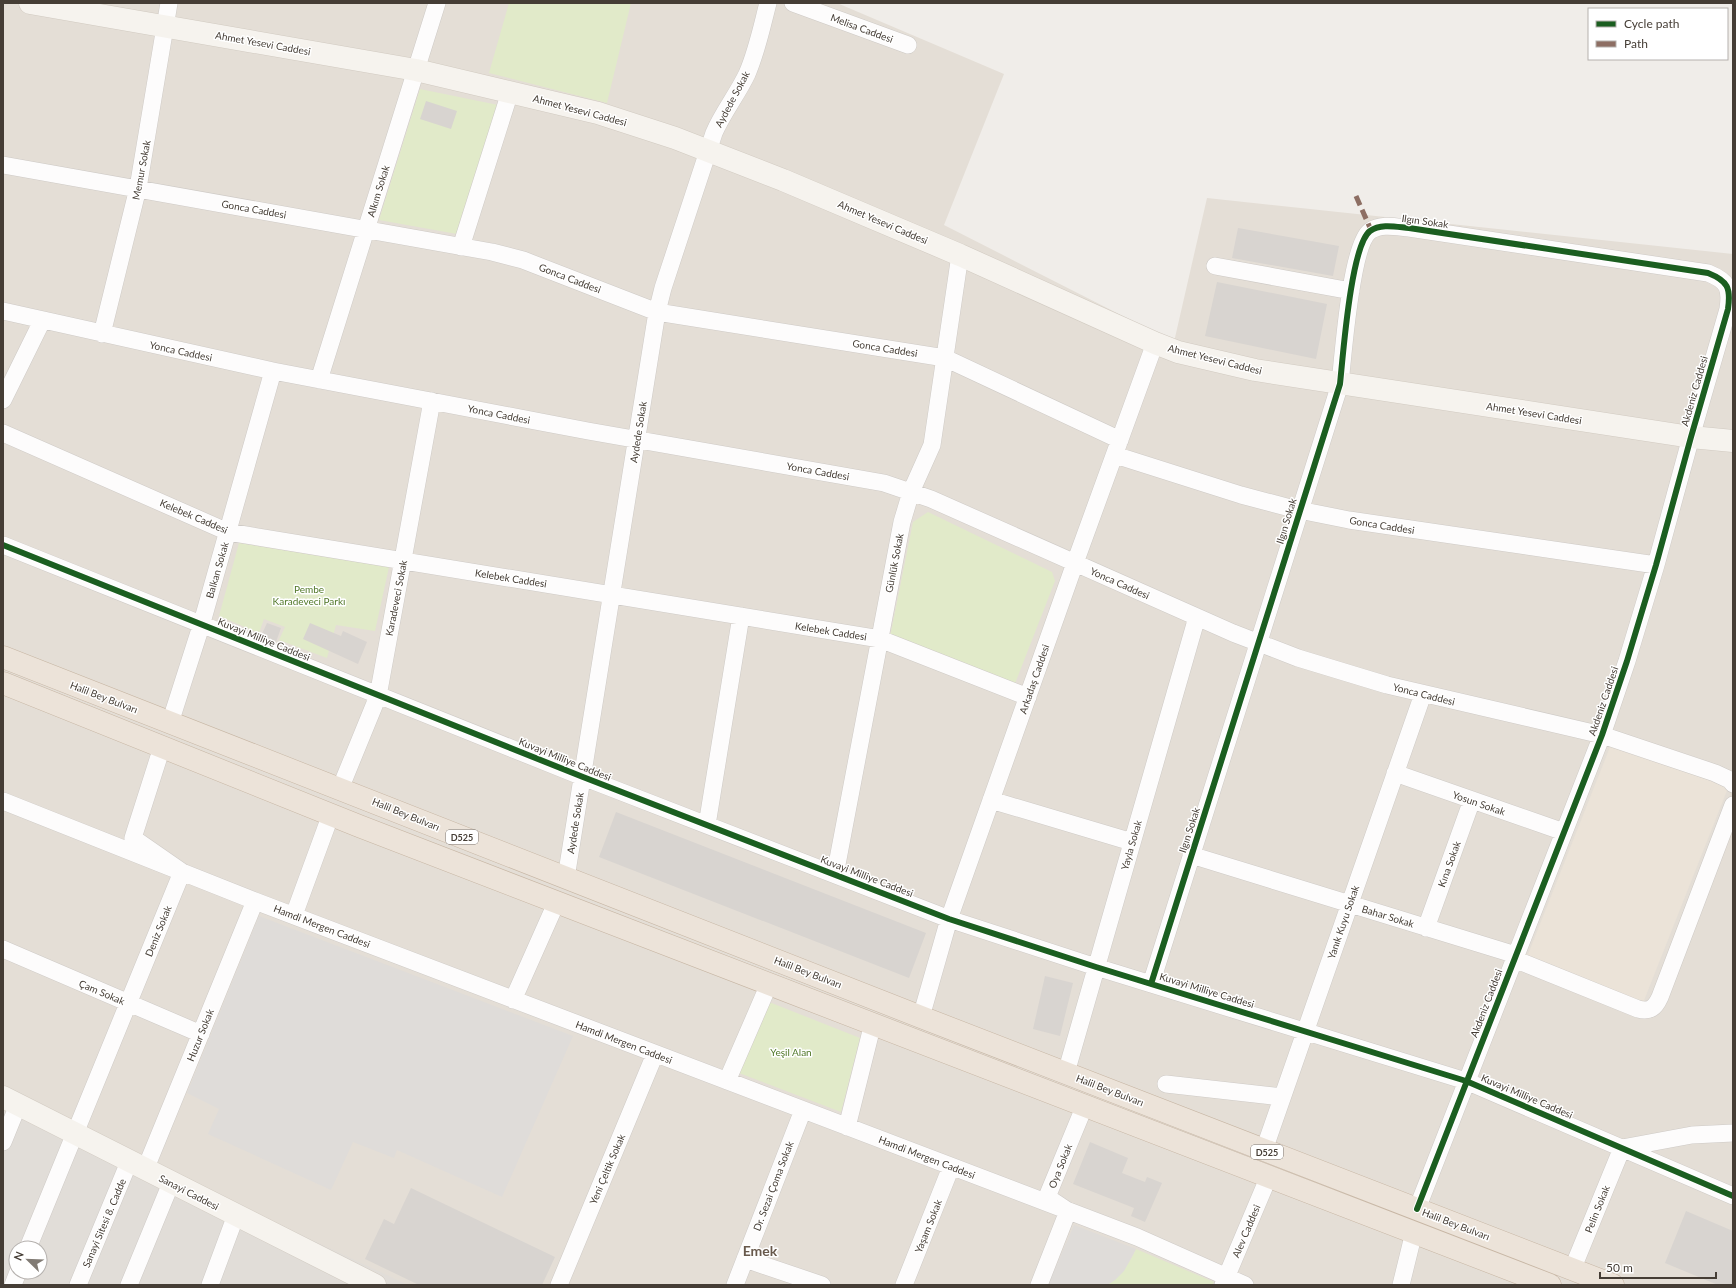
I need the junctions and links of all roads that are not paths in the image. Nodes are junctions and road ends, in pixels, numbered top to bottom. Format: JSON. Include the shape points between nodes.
{"nodes":[{"id":1,"x":30,"y":3,"type":"edge"},
{"id":2,"x":169,"y":3,"type":"edge"},
{"id":3,"x":437,"y":3,"type":"edge"},
{"id":4,"x":768,"y":3,"type":"edge"},
{"id":5,"x":793,"y":3,"type":"edge"},
{"id":6,"x":166,"y":26,"type":"junction"},
{"id":7,"x":908,"y":45,"type":"dead end"},
{"id":8,"x":416,"y":70,"type":"junction"},
{"id":9,"x":510,"y":92,"type":"junction"},
{"id":10,"x":708,"y":151,"type":"junction"},
{"id":11,"x":3,"y":165,"type":"edge"},
{"id":12,"x":138,"y":188,"type":"junction"},
{"id":13,"x":366,"y":230,"type":"junction"},
{"id":14,"x":461,"y":247,"type":"junction"},
{"id":15,"x":960,"y":255,"type":"junction"},
{"id":16,"x":1626,"y":261,"type":"joint"},
{"id":17,"x":1215,"y":266,"type":"dead end"},
{"id":18,"x":1351,"y":291,"type":"junction"},
{"id":19,"x":3,"y":311,"type":"edge"},
{"id":20,"x":657,"y":312,"type":"junction"},
{"id":21,"x":42,"y":321,"type":"junction"},
{"id":22,"x":102,"y":334,"type":"junction"},
{"id":23,"x":1155,"y":343,"type":"junction"},
{"id":24,"x":944,"y":358,"type":"junction"},
{"id":25,"x":273,"y":371,"type":"junction"},
{"id":26,"x":319,"y":380,"type":"junction"},
{"id":27,"x":1340,"y":384,"type":"junction"},
{"id":28,"x":3,"y":400,"type":"edge"},
{"id":29,"x":432,"y":401,"type":"junction"},
{"id":30,"x":3,"y":433,"type":"edge"},
{"id":31,"x":1690,"y":437,"type":"junction"},
{"id":32,"x":636,"y":440,"type":"junction"},
{"id":33,"x":1733,"y":441,"type":"edge"},
{"id":34,"x":1117,"y":448,"type":"junction"},
{"id":35,"x":912,"y":492,"type":"junction"},
{"id":36,"x":1300,"y":509,"type":"junction"},
{"id":37,"x":228,"y":532,"type":"junction"},
{"id":38,"x":3,"y":545,"type":"edge"},
{"id":39,"x":404,"y":560,"type":"junction"},
{"id":40,"x":1075,"y":563,"type":"junction"},
{"id":41,"x":1656,"y":565,"type":"junction"},
{"id":42,"x":612,"y":595,"type":"junction"},
{"id":43,"x":741,"y":616,"type":"junction"},
{"id":44,"x":1197,"y":617,"type":"junction"},
{"id":45,"x":202,"y":626,"type":"junction"},
{"id":46,"x":880,"y":639,"type":"junction"},
{"id":47,"x":1258,"y":644,"type":"junction"},
{"id":48,"x":3,"y":657,"type":"edge"},
{"id":49,"x":3,"y":683,"type":"edge"},
{"id":50,"x":1423,"y":694,"type":"junction"},
{"id":51,"x":378,"y":696,"type":"junction"},
{"id":52,"x":1028,"y":697,"type":"junction"},
{"id":53,"x":170,"y":723,"type":"junction"},
{"id":54,"x":1602,"y":735,"type":"junction"},
{"id":55,"x":162,"y":747,"type":"junction"},
{"id":56,"x":1395,"y":773,"type":"junction"},
{"id":57,"x":582,"y":777,"type":"junction"},
{"id":58,"x":1733,"y":784,"type":"edge"},
{"id":59,"x":340,"y":788,"type":"junction"},
{"id":60,"x":991,"y":800,"type":"junction"},
{"id":61,"x":1472,"y":800,"type":"junction"},
{"id":62,"x":3,"y":801,"type":"edge"},
{"id":63,"x":1733,"y":805,"type":"edge"},
{"id":64,"x":331,"y":814,"type":"junction"},
{"id":65,"x":707,"y":825,"type":"junction"},
{"id":66,"x":1564,"y":832,"type":"junction"},
{"id":67,"x":1132,"y":842,"type":"junction"},
{"id":68,"x":1191,"y":855,"type":"junction"},
{"id":69,"x":182,"y":872,"type":"junction"},
{"id":70,"x":835,"y":875,"type":"junction"},
{"id":71,"x":566,"y":878,"type":"junction"},
{"id":72,"x":255,"y":901,"type":"junction"},
{"id":73,"x":556,"y":901,"type":"junction"},
{"id":74,"x":1349,"y":904,"type":"junction"},
{"id":75,"x":294,"y":915,"type":"junction"},
{"id":76,"x":950,"y":919,"type":"junction"},
{"id":77,"x":1426,"y":928,"type":"junction"},
{"id":78,"x":3,"y":949,"type":"edge"},
{"id":79,"x":1515,"y":957,"type":"junction"},
{"id":80,"x":1096,"y":967,"type":"junction"},
{"id":81,"x":769,"y":984,"type":"junction"},
{"id":82,"x":1151,"y":984,"type":"junction"},
{"id":83,"x":514,"y":1000,"type":"junction"},
{"id":84,"x":128,"y":1003,"type":"junction"},
{"id":85,"x":921,"y":1017,"type":"junction"},
{"id":86,"x":873,"y":1024,"type":"junction"},
{"id":87,"x":1305,"y":1031,"type":"junction"},
{"id":88,"x":201,"y":1034,"type":"junction"},
{"id":89,"x":655,"y":1054,"type":"junction"},
{"id":90,"x":1066,"y":1073,"type":"junction"},
{"id":91,"x":728,"y":1081,"type":"junction"},
{"id":92,"x":1466,"y":1081,"type":"junction"},
{"id":93,"x":1166,"y":1084,"type":"dead end"},
{"id":94,"x":1282,"y":1098,"type":"junction"},
{"id":95,"x":11,"y":1101,"type":"edge"},
{"id":96,"x":1085,"y":1105,"type":"junction"},
{"id":97,"x":803,"y":1110,"type":"junction"},
{"id":98,"x":847,"y":1127,"type":"junction"},
{"id":99,"x":1733,"y":1133,"type":"edge"},
{"id":100,"x":75,"y":1134,"type":"junction"},
{"id":101,"x":3,"y":1142,"type":"edge"},
{"id":102,"x":1622,"y":1148,"type":"junction"},
{"id":103,"x":1264,"y":1150,"type":"junction"},
{"id":104,"x":137,"y":1166,"type":"junction"},
{"id":105,"x":951,"y":1167,"type":"junction"},
{"id":106,"x":1269,"y":1176,"type":"junction"},
{"id":107,"x":171,"y":1183,"type":"junction"},
{"id":108,"x":1733,"y":1196,"type":"edge"},
{"id":109,"x":1416,"y":1209,"type":"junction"},
{"id":110,"x":1068,"y":1211,"type":"junction"},
{"id":111,"x":236,"y":1215,"type":"junction"},
{"id":112,"x":1414,"y":1232,"type":"junction"},
{"id":113,"x":31,"y":1240,"type":"edge"},
{"id":114,"x":745,"y":1259,"type":"junction"},
{"id":115,"x":1572,"y":1270,"type":"junction"},
{"id":116,"x":1225,"y":1281,"type":"edge"},
{"id":117,"x":78,"y":1285,"type":"edge"},
{"id":118,"x":129,"y":1285,"type":"edge"},
{"id":119,"x":210,"y":1285,"type":"edge"},
{"id":120,"x":375,"y":1285,"type":"edge"},
{"id":121,"x":559,"y":1285,"type":"edge"},
{"id":122,"x":735,"y":1285,"type":"edge"},
{"id":123,"x":822,"y":1285,"type":"edge"},
{"id":124,"x":904,"y":1285,"type":"edge"},
{"id":125,"x":1039,"y":1285,"type":"edge"},
{"id":126,"x":1245,"y":1285,"type":"edge"},
{"id":127,"x":1401,"y":1285,"type":"edge"},
{"id":128,"x":1550,"y":1285,"type":"edge"},
{"id":129,"x":1614,"y":1285,"type":"edge"}],
"edges":[{"from":1,"to":6,"type":"street","name":"Ahmet Yesevi Caddesi"},
{"from":2,"to":6,"type":"street","name":"Memur Sokak"},
{"from":3,"to":8,"type":"street","name":"Alkım Sokak"},
{"from":4,"to":10,"type":"street","name":"Aydede Sokak","via":[[747,72],[720,120]]},
{"from":5,"to":7,"type":"street","name":"Melisa Caddesi"},
{"from":6,"to":8,"type":"street","name":"Ahmet Yesevi Caddesi"},
{"from":6,"to":12,"type":"street","name":"Memur Sokak"},
{"from":8,"to":9,"type":"street","name":"Ahmet Yesevi Caddesi"},
{"from":8,"to":13,"type":"street","name":"Alkım Sokak"},
{"from":9,"to":10,"type":"street","name":"Ahmet Yesevi Caddesi","via":[[598,113]]},
{"from":9,"to":14,"type":"street"},
{"from":10,"to":15,"type":"street","name":"Ahmet Yesevi Caddesi"},
{"from":10,"to":20,"type":"street","name":"Aydede Sokak"},
{"from":11,"to":12,"type":"street","name":"Gonca Caddesi"},
{"from":12,"to":13,"type":"street","name":"Gonca Caddesi"},
{"from":12,"to":22,"type":"street","name":"Memur Sokak"},
{"from":13,"to":14,"type":"street","name":"Gonca Caddesi"},
{"from":13,"to":26,"type":"street","name":"Alkım Sokak"},
{"from":14,"to":20,"type":"street","name":"Gonca Caddesi","via":[[523,260]]},
{"from":15,"to":23,"type":"street","name":"Ahmet Yesevi Caddesi"},
{"from":15,"to":24,"type":"street","name":"Günlük Sokak"},
{"from":16,"to":18,"type":"street","name":"Ilgın Sokak","via":[[1409,228],[1379,226],[1365,235],[1361,242]]},
{"from":16,"to":31,"type":"street","name":"Akdeniz Caddesi","via":[[1708,273],[1724,282],[1728,290],[1728,309]]},
{"from":17,"to":18,"type":"street"},
{"from":18,"to":27,"type":"street","name":"Ilgın Sokak"},
{"from":19,"to":21,"type":"street","name":"Yonca Caddesi"},
{"from":20,"to":24,"type":"street","name":"Gonca Caddesi"},
{"from":20,"to":32,"type":"street","name":"Aydede Sokak"},
{"from":21,"to":22,"type":"street","name":"Yonca Caddesi"},
{"from":21,"to":28,"type":"street"},
{"from":22,"to":25,"type":"street","name":"Yonca Caddesi"},
{"from":23,"to":27,"type":"street","name":"Ahmet Yesevi Caddesi","via":[[1185,354],[1255,370]]},
{"from":23,"to":34,"type":"street","name":"Arkadaş Caddesi"},
{"from":24,"to":34,"type":"street","name":"Gonca Caddesi"},
{"from":24,"to":35,"type":"street","name":"Günlük Sokak","via":[[932,445]]},
{"from":25,"to":26,"type":"street","name":"Yonca Caddesi"},
{"from":25,"to":37,"type":"street","name":"Balkan Sokak"},
{"from":26,"to":29,"type":"street","name":"Yonca Caddesi"},
{"from":27,"to":31,"type":"street","name":"Ahmet Yesevi Caddesi"},
{"from":27,"to":36,"type":"street","name":"Ilgın Sokak"},
{"from":29,"to":32,"type":"street","name":"Yonca Caddesi"},
{"from":29,"to":39,"type":"street","name":"Karadeveci Sokak"},
{"from":30,"to":37,"type":"street","name":"Kelebek Caddesi"},
{"from":31,"to":33,"type":"street","name":"Ahmet Yesevi Caddesi"},
{"from":31,"to":41,"type":"street","name":"Akdeniz Caddesi"},
{"from":32,"to":35,"type":"street","name":"Yonca Caddesi","via":[[852,476]]},
{"from":32,"to":42,"type":"street","name":"Aydede Sokak"},
{"from":34,"to":36,"type":"street","name":"Gonca Caddesi","via":[[1241,495]]},
{"from":34,"to":40,"type":"street","name":"Arkadaş Caddesi"},
{"from":35,"to":40,"type":"street","name":"Yonca Caddesi"},
{"from":35,"to":46,"type":"street","name":"Günlük Sokak","via":[[902,522]]},
{"from":36,"to":41,"type":"street","name":"Gonca Caddesi","via":[[1348,520]]},
{"from":36,"to":47,"type":"street","name":"Ilgın Sokak"},
{"from":37,"to":39,"type":"street","name":"Kelebek Caddesi"},
{"from":37,"to":45,"type":"street","name":"Balkan Sokak"},
{"from":38,"to":45,"type":"street","name":"Kuvayi Milliye Caddesi"},
{"from":39,"to":42,"type":"street","name":"Kelebek Caddesi"},
{"from":39,"to":51,"type":"street","name":"Karadeveci Sokak"},
{"from":40,"to":44,"type":"street","name":"Yonca Caddesi"},
{"from":40,"to":52,"type":"street","name":"Arkadaş Caddesi"},
{"from":41,"to":54,"type":"street","name":"Akdeniz Caddesi"},
{"from":42,"to":43,"type":"street","name":"Kelebek Caddesi"},
{"from":42,"to":57,"type":"street","name":"Aydede Sokak"},
{"from":43,"to":46,"type":"street","name":"Kelebek Caddesi"},
{"from":43,"to":65,"type":"street"},
{"from":44,"to":47,"type":"street","name":"Yonca Caddesi"},
{"from":44,"to":67,"type":"street","name":"Yayla Sokak"},
{"from":45,"to":51,"type":"street","name":"Kuvayi Milliye Caddesi"},
{"from":45,"to":53,"type":"street","name":"Balkan Sokak"},
{"from":46,"to":52,"type":"street","name":"Kelebek Caddesi"},
{"from":46,"to":70,"type":"street","name":"Günlük Sokak"},
{"from":47,"to":50,"type":"street","name":"Yonca Caddesi","via":[[1348,674]]},
{"from":47,"to":68,"type":"street","name":"Ilgın Sokak"},
{"from":48,"to":53,"type":"highway","name":"Halil Bey Bulvarı","number":"D525"},
{"from":49,"to":55,"type":"highway","number":"D525"},
{"from":50,"to":54,"type":"street","name":"Yonca Caddesi"},
{"from":50,"to":56,"type":"street","name":"Yanık Kuyu Sokak"},
{"from":51,"to":57,"type":"street","name":"Kuvayi Milliye Caddesi"},
{"from":51,"to":59,"type":"street","name":"Karadeveci Sokak"},
{"from":52,"to":60,"type":"street","name":"Arkadaş Caddesi"},
{"from":53,"to":59,"type":"highway","name":"Halil Bey Bulvarı","number":"D525"},
{"from":54,"to":58,"type":"street","name":"Yonca Caddesi","via":[[1715,773]]},
{"from":54,"to":66,"type":"street","name":"Akdeniz Caddesi"},
{"from":55,"to":64,"type":"highway","number":"D525"},
{"from":55,"to":69,"type":"street","via":[[133,838]]},
{"from":56,"to":61,"type":"street","name":"Yosun Sokak"},
{"from":56,"to":74,"type":"street","name":"Yanık Kuyu Sokak"},
{"from":57,"to":65,"type":"street","name":"Kuvayi Milliye Caddesi"},
{"from":57,"to":71,"type":"street","name":"Aydede Sokak"},
{"from":59,"to":71,"type":"highway","name":"Halil Bey Bulvarı","number":"D525"},
{"from":60,"to":67,"type":"street"},
{"from":60,"to":76,"type":"street","name":"Arkadaş Caddesi"},
{"from":61,"to":66,"type":"street","name":"Yosun Sokak"},
{"from":61,"to":77,"type":"street","name":"Kına Sokak"},
{"from":62,"to":69,"type":"street","name":"Hamdi Mergen Caddesi"},
{"from":63,"to":79,"type":"street","name":"Bahar Sokak","via":[[1660,997],[1653,1008],[1638,1009]]},
{"from":64,"to":73,"type":"highway","number":"D525"},
{"from":64,"to":75,"type":"street"},
{"from":65,"to":70,"type":"street","name":"Kuvayi Milliye Caddesi"},
{"from":66,"to":79,"type":"street","name":"Akdeniz Caddesi"},
{"from":67,"to":80,"type":"street","name":"Yayla Sokak"},
{"from":68,"to":74,"type":"street","name":"Bahar Sokak"},
{"from":68,"to":82,"type":"street","name":"Ilgın Sokak"},
{"from":69,"to":72,"type":"street","name":"Hamdi Mergen Caddesi"},
{"from":69,"to":84,"type":"street","name":"Deniz Sokak"},
{"from":70,"to":76,"type":"street","name":"Kuvayi Milliye Caddesi"},
{"from":71,"to":85,"type":"highway","name":"Halil Bey Bulvarı","number":"D525"},
{"from":72,"to":75,"type":"street","name":"Hamdi Mergen Caddesi"},
{"from":72,"to":88,"type":"street","name":"Huzur Sokak"},
{"from":73,"to":81,"type":"highway","number":"D525"},
{"from":73,"to":83,"type":"street"},
{"from":74,"to":77,"type":"street","name":"Bahar Sokak"},
{"from":74,"to":87,"type":"street","name":"Yanık Kuyu Sokak"},
{"from":75,"to":83,"type":"street","name":"Hamdi Mergen Caddesi"},
{"from":76,"to":80,"type":"street","name":"Kuvayi Milliye Caddesi"},
{"from":76,"to":85,"type":"street","name":"Arkadaş Caddesi"},
{"from":77,"to":79,"type":"street","name":"Bahar Sokak"},
{"from":78,"to":84,"type":"street","name":"Çam Sokak"},
{"from":79,"to":92,"type":"street","name":"Akdeniz Caddesi"},
{"from":80,"to":82,"type":"street","name":"Kuvayi Milliye Caddesi"},
{"from":80,"to":90,"type":"street","name":"Yayla Sokak"},
{"from":81,"to":86,"type":"highway","number":"D525"},
{"from":81,"to":91,"type":"street"},
{"from":82,"to":87,"type":"street","name":"Kuvayi Milliye Caddesi"},
{"from":83,"to":89,"type":"street","name":"Hamdi Mergen Caddesi"},
{"from":84,"to":88,"type":"street","name":"Çam Sokak"},
{"from":84,"to":100,"type":"street","name":"Deniz Sokak"},
{"from":85,"to":90,"type":"highway","name":"Halil Bey Bulvarı","number":"D525"},
{"from":86,"to":96,"type":"highway","number":"D525"},
{"from":86,"to":98,"type":"street"},
{"from":87,"to":92,"type":"street","name":"Kuvayi Milliye Caddesi"},
{"from":87,"to":94,"type":"street","name":"Yanık Kuyu Sokak"},
{"from":88,"to":104,"type":"street","name":"Huzur Sokak"},
{"from":89,"to":91,"type":"street","name":"Hamdi Mergen Caddesi"},
{"from":89,"to":121,"type":"street","name":"Yeni Çeltik Sokak"},
{"from":90,"to":103,"type":"highway","name":"Halil Bey Bulvarı","number":"D525"},
{"from":91,"to":97,"type":"street","name":"Hamdi Mergen Caddesi"},
{"from":92,"to":102,"type":"street","name":"Kuvayi Milliye Caddesi"},
{"from":92,"to":109,"type":"street","name":"Akdeniz Caddesi"},
{"from":93,"to":94,"type":"street"},
{"from":94,"to":103,"type":"street","name":"Yanık Kuyu Sokak"},
{"from":95,"to":100,"type":"street","name":"Sanayi Caddesi"},
{"from":95,"to":101,"type":"street"},
{"from":96,"to":106,"type":"highway","number":"D525"},
{"from":96,"to":110,"type":"street","name":"Oya Sokak","via":[[1048,1196]]},
{"from":97,"to":98,"type":"street","name":"Hamdi Mergen Caddesi"},
{"from":97,"to":114,"type":"street","name":"Dr. Sezai Çoma Sokak"},
{"from":98,"to":105,"type":"street","name":"Hamdi Mergen Caddesi"},
{"from":99,"to":102,"type":"street","via":[[1692,1135]]},
{"from":100,"to":104,"type":"street","name":"Sanayi Caddesi"},
{"from":100,"to":113,"type":"street","name":"Deniz Sokak"},
{"from":102,"to":108,"type":"street","name":"Kuvayi Milliye Caddesi"},
{"from":102,"to":115,"type":"street","name":"Pelin Sokak"},
{"from":103,"to":109,"type":"highway","name":"Halil Bey Bulvarı","number":"D525"},
{"from":104,"to":107,"type":"street","name":"Sanayi Caddesi"},
{"from":104,"to":117,"type":"street","name":"Sanayi Sitesi 8. Cadde"},
{"from":105,"to":110,"type":"street","name":"Hamdi Mergen Caddesi"},
{"from":105,"to":124,"type":"street","name":"Yaşam Sokak"},
{"from":106,"to":112,"type":"highway","number":"D525"},
{"from":106,"to":116,"type":"street","name":"Alev Caddesi"},
{"from":107,"to":111,"type":"street","name":"Sanayi Caddesi"},
{"from":107,"to":118,"type":"street"},
{"from":109,"to":115,"type":"highway","name":"Halil Bey Bulvarı","number":"D525"},
{"from":110,"to":116,"type":"street","name":"Hamdi Mergen Caddesi","via":[[1137,1237]]},
{"from":110,"to":125,"type":"street"},
{"from":111,"to":119,"type":"street"},
{"from":111,"to":120,"type":"street","name":"Sanayi Caddesi"},
{"from":112,"to":127,"type":"street"},
{"from":112,"to":128,"type":"highway","number":"D525"},
{"from":114,"to":122,"type":"street","name":"Dr. Sezai Çoma Sokak"},
{"from":114,"to":123,"type":"street"},
{"from":115,"to":129,"type":"highway","name":"Halil Bey Bulvarı","number":"D525"},
{"from":116,"to":126,"type":"street","name":"Hamdi Mergen Caddesi"}]}
